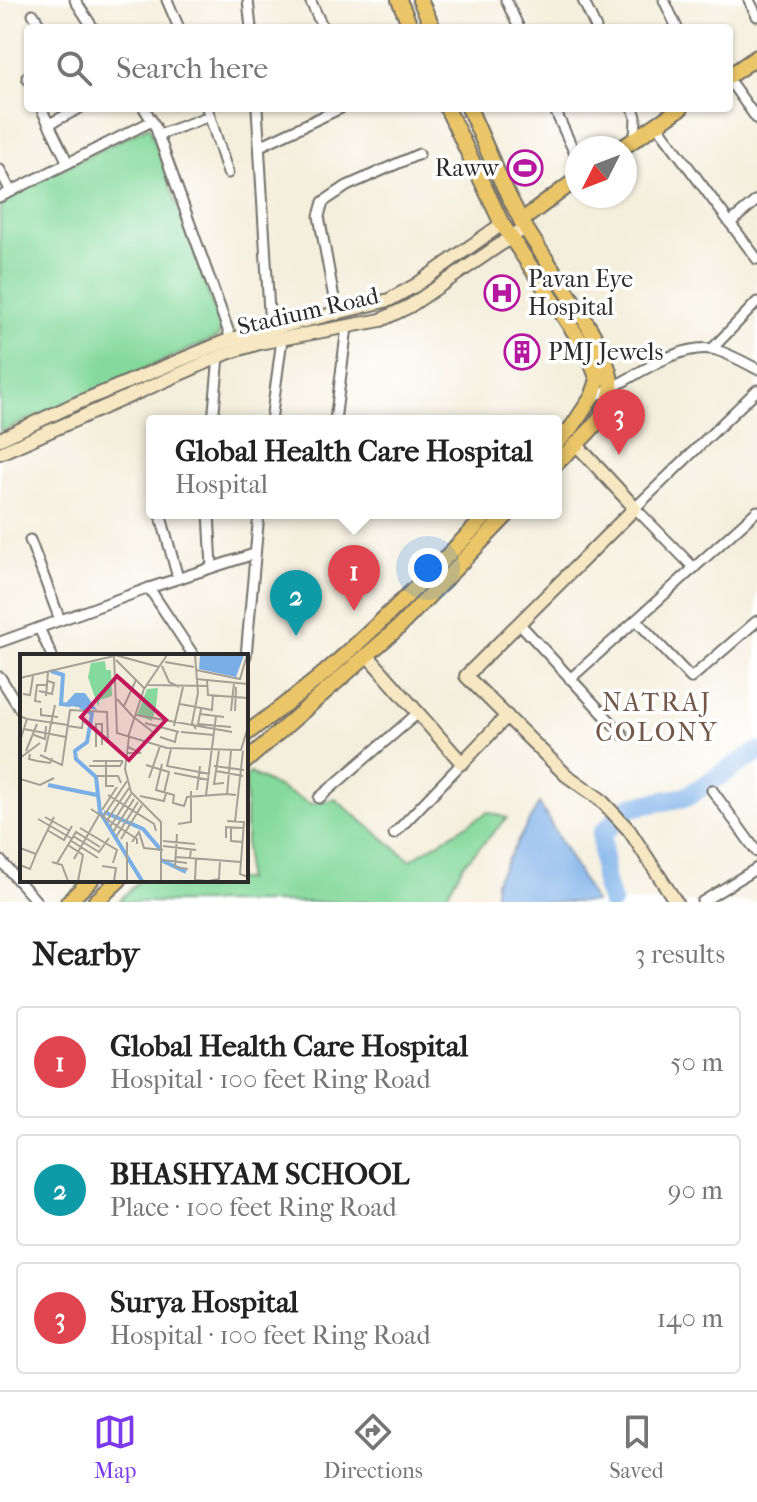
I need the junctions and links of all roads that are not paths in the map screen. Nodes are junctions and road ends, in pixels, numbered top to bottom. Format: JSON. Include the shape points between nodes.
{"nodes":[{"id":1,"x":75,"y":0,"type":"edge"},
{"id":2,"x":248,"y":0,"type":"edge"},
{"id":3,"x":310,"y":0,"type":"edge"},
{"id":4,"x":399,"y":0,"type":"edge"},
{"id":5,"x":420,"y":0,"type":"edge"},
{"id":6,"x":506,"y":0,"type":"edge"},
{"id":7,"x":583,"y":0,"type":"edge"},
{"id":8,"x":664,"y":0,"type":"edge"},
{"id":9,"x":749,"y":0,"type":"edge"},
{"id":10,"x":171,"y":1,"type":"edge"},
{"id":11,"x":33,"y":14,"type":"dead end"},
{"id":12,"x":757,"y":16,"type":"edge"},
{"id":13,"x":39,"y":24,"type":"edge"},
{"id":14,"x":90,"y":24,"type":"edge"},
{"id":15,"x":178,"y":24,"type":"edge"},
{"id":16,"x":251,"y":24,"type":"edge"},
{"id":17,"x":321,"y":24,"type":"edge"},
{"id":18,"x":409,"y":24,"type":"edge"},
{"id":19,"x":431,"y":24,"type":"edge"},
{"id":20,"x":517,"y":24,"type":"edge"},
{"id":21,"x":594,"y":24,"type":"edge"},
{"id":22,"x":675,"y":24,"type":"edge"},
{"id":23,"x":757,"y":57,"type":"edge"},
{"id":24,"x":733,"y":75,"type":"edge"},
{"id":25,"x":733,"y":84,"type":"edge"},
{"id":26,"x":43,"y":112,"type":"edge"},
{"id":27,"x":72,"y":112,"type":"edge"},
{"id":28,"x":146,"y":112,"type":"edge"},
{"id":29,"x":208,"y":112,"type":"edge"},
{"id":30,"x":257,"y":112,"type":"edge"},
{"id":31,"x":332,"y":112,"type":"edge"},
{"id":32,"x":449,"y":112,"type":"edge"},
{"id":33,"x":471,"y":112,"type":"edge"},
{"id":34,"x":556,"y":112,"type":"edge"},
{"id":35,"x":634,"y":112,"type":"edge"},
{"id":36,"x":675,"y":112,"type":"edge"},
{"id":37,"x":757,"y":119,"type":"edge"},
{"id":38,"x":152,"y":121,"type":"junction"},
{"id":39,"x":49,"y":124,"type":"junction"},
{"id":40,"x":657,"y":125,"type":"junction"},
{"id":41,"x":158,"y":135,"type":"junction"},
{"id":42,"x":567,"y":136,"type":"edge"},
{"id":43,"x":635,"y":136,"type":"edge"},
{"id":44,"x":637,"y":138,"type":"edge"},
{"id":45,"x":260,"y":146,"type":"junction"},
{"id":46,"x":419,"y":154,"type":"dead end"},
{"id":47,"x":68,"y":163,"type":"junction"},
{"id":48,"x":0,"y":170,"type":"edge"},
{"id":49,"x":228,"y":173,"type":"dead end"},
{"id":50,"x":565,"y":188,"type":"edge"},
{"id":51,"x":11,"y":192,"type":"junction"},
{"id":52,"x":0,"y":197,"type":"edge"},
{"id":53,"x":757,"y":200,"type":"edge"},
{"id":54,"x":521,"y":220,"type":"junction"},
{"id":55,"x":730,"y":223,"type":"junction"},
{"id":56,"x":502,"y":224,"type":"junction"},
{"id":57,"x":511,"y":238,"type":"junction"},
{"id":58,"x":757,"y":259,"type":"edge"},
{"id":59,"x":757,"y":302,"type":"edge"},
{"id":60,"x":337,"y":315,"type":"junction"},
{"id":61,"x":347,"y":327,"type":"junction"},
{"id":62,"x":270,"y":329,"type":"junction"},
{"id":63,"x":282,"y":339,"type":"junction"},
{"id":64,"x":233,"y":345,"type":"junction"},
{"id":65,"x":712,"y":349,"type":"junction"},
{"id":66,"x":219,"y":356,"type":"junction"},
{"id":67,"x":757,"y":369,"type":"edge"},
{"id":68,"x":612,"y":389,"type":"junction"},
{"id":69,"x":757,"y":390,"type":"edge"},
{"id":70,"x":592,"y":397,"type":"junction"},
{"id":71,"x":214,"y":415,"type":"edge"},
{"id":72,"x":272,"y":415,"type":"edge"},
{"id":73,"x":336,"y":415,"type":"edge"},
{"id":74,"x":562,"y":438,"type":"edge"},
{"id":75,"x":0,"y":439,"type":"edge"},
{"id":76,"x":576,"y":444,"type":"junction"},
{"id":77,"x":0,"y":453,"type":"edge"},
{"id":78,"x":562,"y":458,"type":"edge"},
{"id":79,"x":635,"y":508,"type":"junction"},
{"id":80,"x":757,"y":511,"type":"edge"},
{"id":81,"x":162,"y":519,"type":"edge"},
{"id":82,"x":209,"y":519,"type":"edge"},
{"id":83,"x":258,"y":519,"type":"edge"},
{"id":84,"x":483,"y":519,"type":"edge"},
{"id":85,"x":503,"y":519,"type":"edge"},
{"id":86,"x":30,"y":540,"type":"dead end"},
{"id":87,"x":254,"y":554,"type":"junction"},
{"id":88,"x":212,"y":567,"type":"junction"},
{"id":89,"x":694,"y":568,"type":"junction"},
{"id":90,"x":178,"y":578,"type":"junction"},
{"id":91,"x":149,"y":588,"type":"junction"},
{"id":92,"x":60,"y":620,"type":"junction"},
{"id":93,"x":636,"y":620,"type":"junction"},
{"id":94,"x":757,"y":621,"type":"edge"},
{"id":95,"x":519,"y":623,"type":"junction"},
{"id":96,"x":39,"y":628,"type":"junction"},
{"id":97,"x":0,"y":642,"type":"edge"},
{"id":98,"x":357,"y":644,"type":"junction"},
{"id":99,"x":51,"y":654,"type":"edge"},
{"id":100,"x":193,"y":654,"type":"edge"},
{"id":101,"x":246,"y":654,"type":"edge"},
{"id":102,"x":368,"y":656,"type":"junction"},
{"id":103,"x":0,"y":677,"type":"edge"},
{"id":104,"x":570,"y":679,"type":"junction"},
{"id":105,"x":20,"y":709,"type":"edge"},
{"id":106,"x":418,"y":713,"type":"junction"},
{"id":107,"x":507,"y":716,"type":"junction"},
{"id":108,"x":248,"y":732,"type":"edge"},
{"id":109,"x":623,"y":735,"type":"dead end"},
{"id":110,"x":248,"y":759,"type":"edge"},
{"id":111,"x":462,"y":763,"type":"junction"},
{"id":112,"x":712,"y":790,"type":"dead end"},
{"id":113,"x":319,"y":798,"type":"dead end"},
{"id":114,"x":394,"y":834,"type":"dead end"},
{"id":115,"x":757,"y":852,"type":"edge"},
{"id":116,"x":0,"y":860,"type":"edge"},
{"id":117,"x":757,"y":868,"type":"edge"},
{"id":118,"x":89,"y":882,"type":"edge"},
{"id":119,"x":117,"y":882,"type":"edge"},
{"id":120,"x":37,"y":902,"type":"edge"},
{"id":121,"x":68,"y":902,"type":"edge"},
{"id":122,"x":95,"y":902,"type":"edge"},
{"id":123,"x":676,"y":902,"type":"edge"},
{"id":124,"x":702,"y":902,"type":"edge"}],
"edges":[{"from":1,"to":14,"type":"street"},
{"from":2,"to":16,"type":"street"},
{"from":3,"to":17,"type":"street"},
{"from":4,"to":18,"type":"main road"},
{"from":5,"to":19,"type":"main road"},
{"from":6,"to":20,"type":"street"},
{"from":7,"to":21,"type":"street"},
{"from":8,"to":22,"type":"street"},
{"from":9,"to":12,"type":"street"},
{"from":10,"to":15,"type":"street"},
{"from":11,"to":13,"type":"street"},
{"from":23,"to":24,"type":"main road"},
{"from":25,"to":37,"type":"street"},
{"from":26,"to":39,"type":"street"},
{"from":27,"to":39,"type":"street"},
{"from":28,"to":38,"type":"street"},
{"from":29,"to":41,"type":"street"},
{"from":29,"to":49,"type":"street"},
{"from":30,"to":45,"type":"street"},
{"from":31,"to":45,"type":"street"},
{"from":32,"to":56,"type":"main road"},
{"from":33,"to":54,"type":"main road"},
{"from":34,"to":42,"type":"street"},
{"from":35,"to":43,"type":"street"},
{"from":36,"to":40,"type":"main road"},
{"from":38,"to":41,"type":"street"},
{"from":38,"to":47,"type":"street"},
{"from":39,"to":47,"type":"street"},
{"from":40,"to":44,"type":"main road"},
{"from":40,"to":55,"type":"street"},
{"from":41,"to":64,"type":"street"},
{"from":45,"to":62,"type":"street"},
{"from":46,"to":60,"type":"street","via":[[323,202],[319,216]]},
{"from":47,"to":51,"type":"street"},
{"from":48,"to":51,"type":"street"},
{"from":50,"to":54,"type":"main road"},
{"from":51,"to":52,"type":"street"},
{"from":53,"to":55,"type":"street"},
{"from":54,"to":56,"type":"main road"},
{"from":54,"to":57,"type":"street","name":"Stadium Road"},
{"from":54,"to":68,"type":"main road","via":[[596,341]]},
{"from":55,"to":58,"type":"street"},
{"from":56,"to":57,"type":"main road"},
{"from":56,"to":60,"type":"street","via":[[389,300]]},
{"from":57,"to":61,"type":"street","name":"Stadium Road","via":[[410,306],[381,320]]},
{"from":57,"to":70,"type":"main road","via":[[587,351],[598,380]]},
{"from":59,"to":65,"type":"street"},
{"from":60,"to":62,"type":"street"},
{"from":61,"to":63,"type":"street","name":"Stadium Road"},
{"from":61,"to":73,"type":"street"},
{"from":62,"to":64,"type":"street"},
{"from":63,"to":64,"type":"street","name":"Stadium Road"},
{"from":63,"to":72,"type":"street"},
{"from":64,"to":66,"type":"street","name":"Stadium Road"},
{"from":64,"to":75,"type":"street","name":"Stadium Road","via":[[75,404]]},
{"from":65,"to":67,"type":"street"},
{"from":65,"to":68,"type":"street","via":[[689,350],[664,360]]},
{"from":66,"to":71,"type":"street"},
{"from":66,"to":77,"type":"street","name":"Stadium Road"},
{"from":68,"to":70,"type":"street"},
{"from":68,"to":76,"type":"main road","via":[[605,413]]},
{"from":69,"to":79,"type":"street"},
{"from":70,"to":74,"type":"main road"},
{"from":76,"to":78,"type":"main road"},
{"from":76,"to":79,"type":"street"},
{"from":79,"to":89,"type":"street"},
{"from":79,"to":95,"type":"street"},
{"from":80,"to":89,"type":"street"},
{"from":81,"to":90,"type":"street"},
{"from":82,"to":88,"type":"street"},
{"from":83,"to":87,"type":"street"},
{"from":84,"to":98,"type":"main road"},
{"from":85,"to":102,"type":"main road"},
{"from":86,"to":92,"type":"street"},
{"from":87,"to":88,"type":"street"},
{"from":87,"to":101,"type":"street"},
{"from":88,"to":90,"type":"street"},
{"from":89,"to":93,"type":"street"},
{"from":90,"to":91,"type":"street"},
{"from":91,"to":92,"type":"street"},
{"from":91,"to":100,"type":"street"},
{"from":92,"to":96,"type":"street"},
{"from":93,"to":94,"type":"street","via":[[691,678]]},
{"from":93,"to":104,"type":"street"},
{"from":95,"to":104,"type":"street"},
{"from":95,"to":107,"type":"street","via":[[466,676]]},
{"from":96,"to":97,"type":"street"},
{"from":96,"to":99,"type":"street"},
{"from":98,"to":102,"type":"street"},
{"from":98,"to":108,"type":"main road"},
{"from":102,"to":106,"type":"street"},
{"from":102,"to":110,"type":"main road"},
{"from":103,"to":105,"type":"street"},
{"from":104,"to":109,"type":"street"},
{"from":106,"to":111,"type":"street"},
{"from":106,"to":113,"type":"street"},
{"from":107,"to":111,"type":"street"},
{"from":107,"to":123,"type":"street","via":[[629,830]]},
{"from":111,"to":114,"type":"street"},
{"from":112,"to":115,"type":"street"},
{"from":116,"to":120,"type":"street"},
{"from":117,"to":124,"type":"street"},
{"from":118,"to":121,"type":"main road"},
{"from":119,"to":122,"type":"main road"}]}
